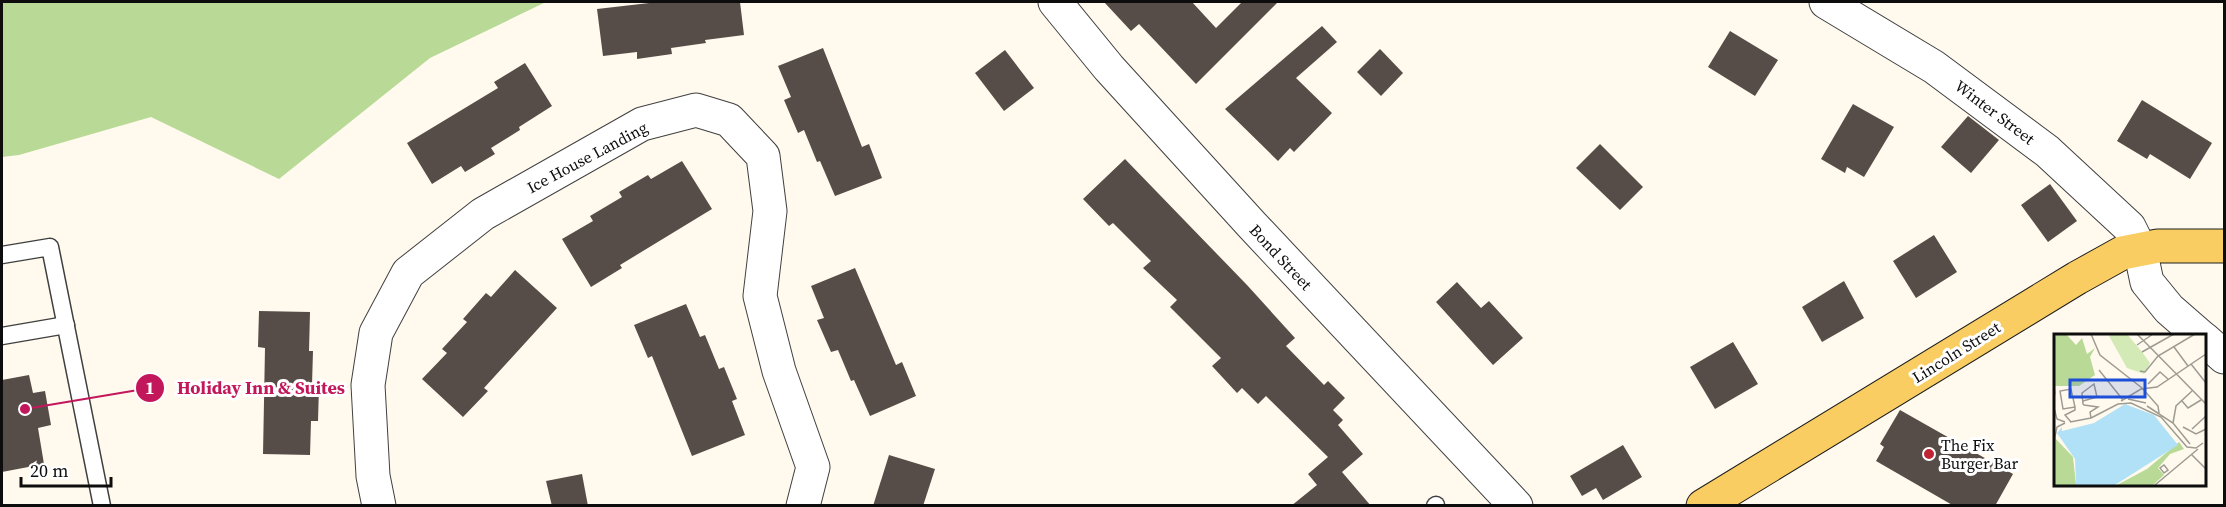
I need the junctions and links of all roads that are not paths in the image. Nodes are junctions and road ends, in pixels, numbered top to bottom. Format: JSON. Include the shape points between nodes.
{"nodes":[{"id":1,"x":1055,"y":2,"type":"edge"},
{"id":2,"x":1826,"y":2,"type":"edge"},
{"id":3,"x":2224,"y":246,"type":"edge"},
{"id":4,"x":2140,"y":249,"type":"junction"},
{"id":5,"x":2,"y":255,"type":"edge"},
{"id":6,"x":66,"y":325,"type":"junction"},
{"id":7,"x":2198,"y":334,"type":"edge"},
{"id":8,"x":2,"y":336,"type":"edge"},
{"id":9,"x":2205,"y":340,"type":"edge"},
{"id":10,"x":2224,"y":357,"type":"edge"},
{"id":11,"x":102,"y":506,"type":"edge"},
{"id":12,"x":379,"y":506,"type":"edge"},
{"id":13,"x":803,"y":506,"type":"edge"},
{"id":14,"x":1516,"y":506,"type":"edge"},
{"id":15,"x":1703,"y":506,"type":"edge"}],
"edges":[{"from":1,"to":14,"type":"street","name":"Bond Street","via":[[1109,68],[1252,225]]},
{"from":2,"to":4,"type":"street","name":"Winter Street","via":[[1934,67],[2048,151],[2129,227]]},
{"from":3,"to":4,"type":"main road","name":"Lincoln Street"},
{"from":4,"to":7,"type":"street","name":"Winter Street","via":[[2147,282],[2169,309]]},
{"from":4,"to":15,"type":"main road","name":"Lincoln Street","via":[[2122,253],[2078,278]]},
{"from":5,"to":6,"type":"lane","via":[[50,247]]},
{"from":6,"to":8,"type":"lane"},
{"from":6,"to":11,"type":"lane"},
{"from":9,"to":10,"type":"street"},
{"from":12,"to":13,"type":"street","name":"Ice House Landing","via":[[373,476],[368,385],[376,333],[408,273],[483,214],[642,124],[696,110],[729,120],[763,156],[770,212],[760,296],[778,371],[813,467]]}]}
